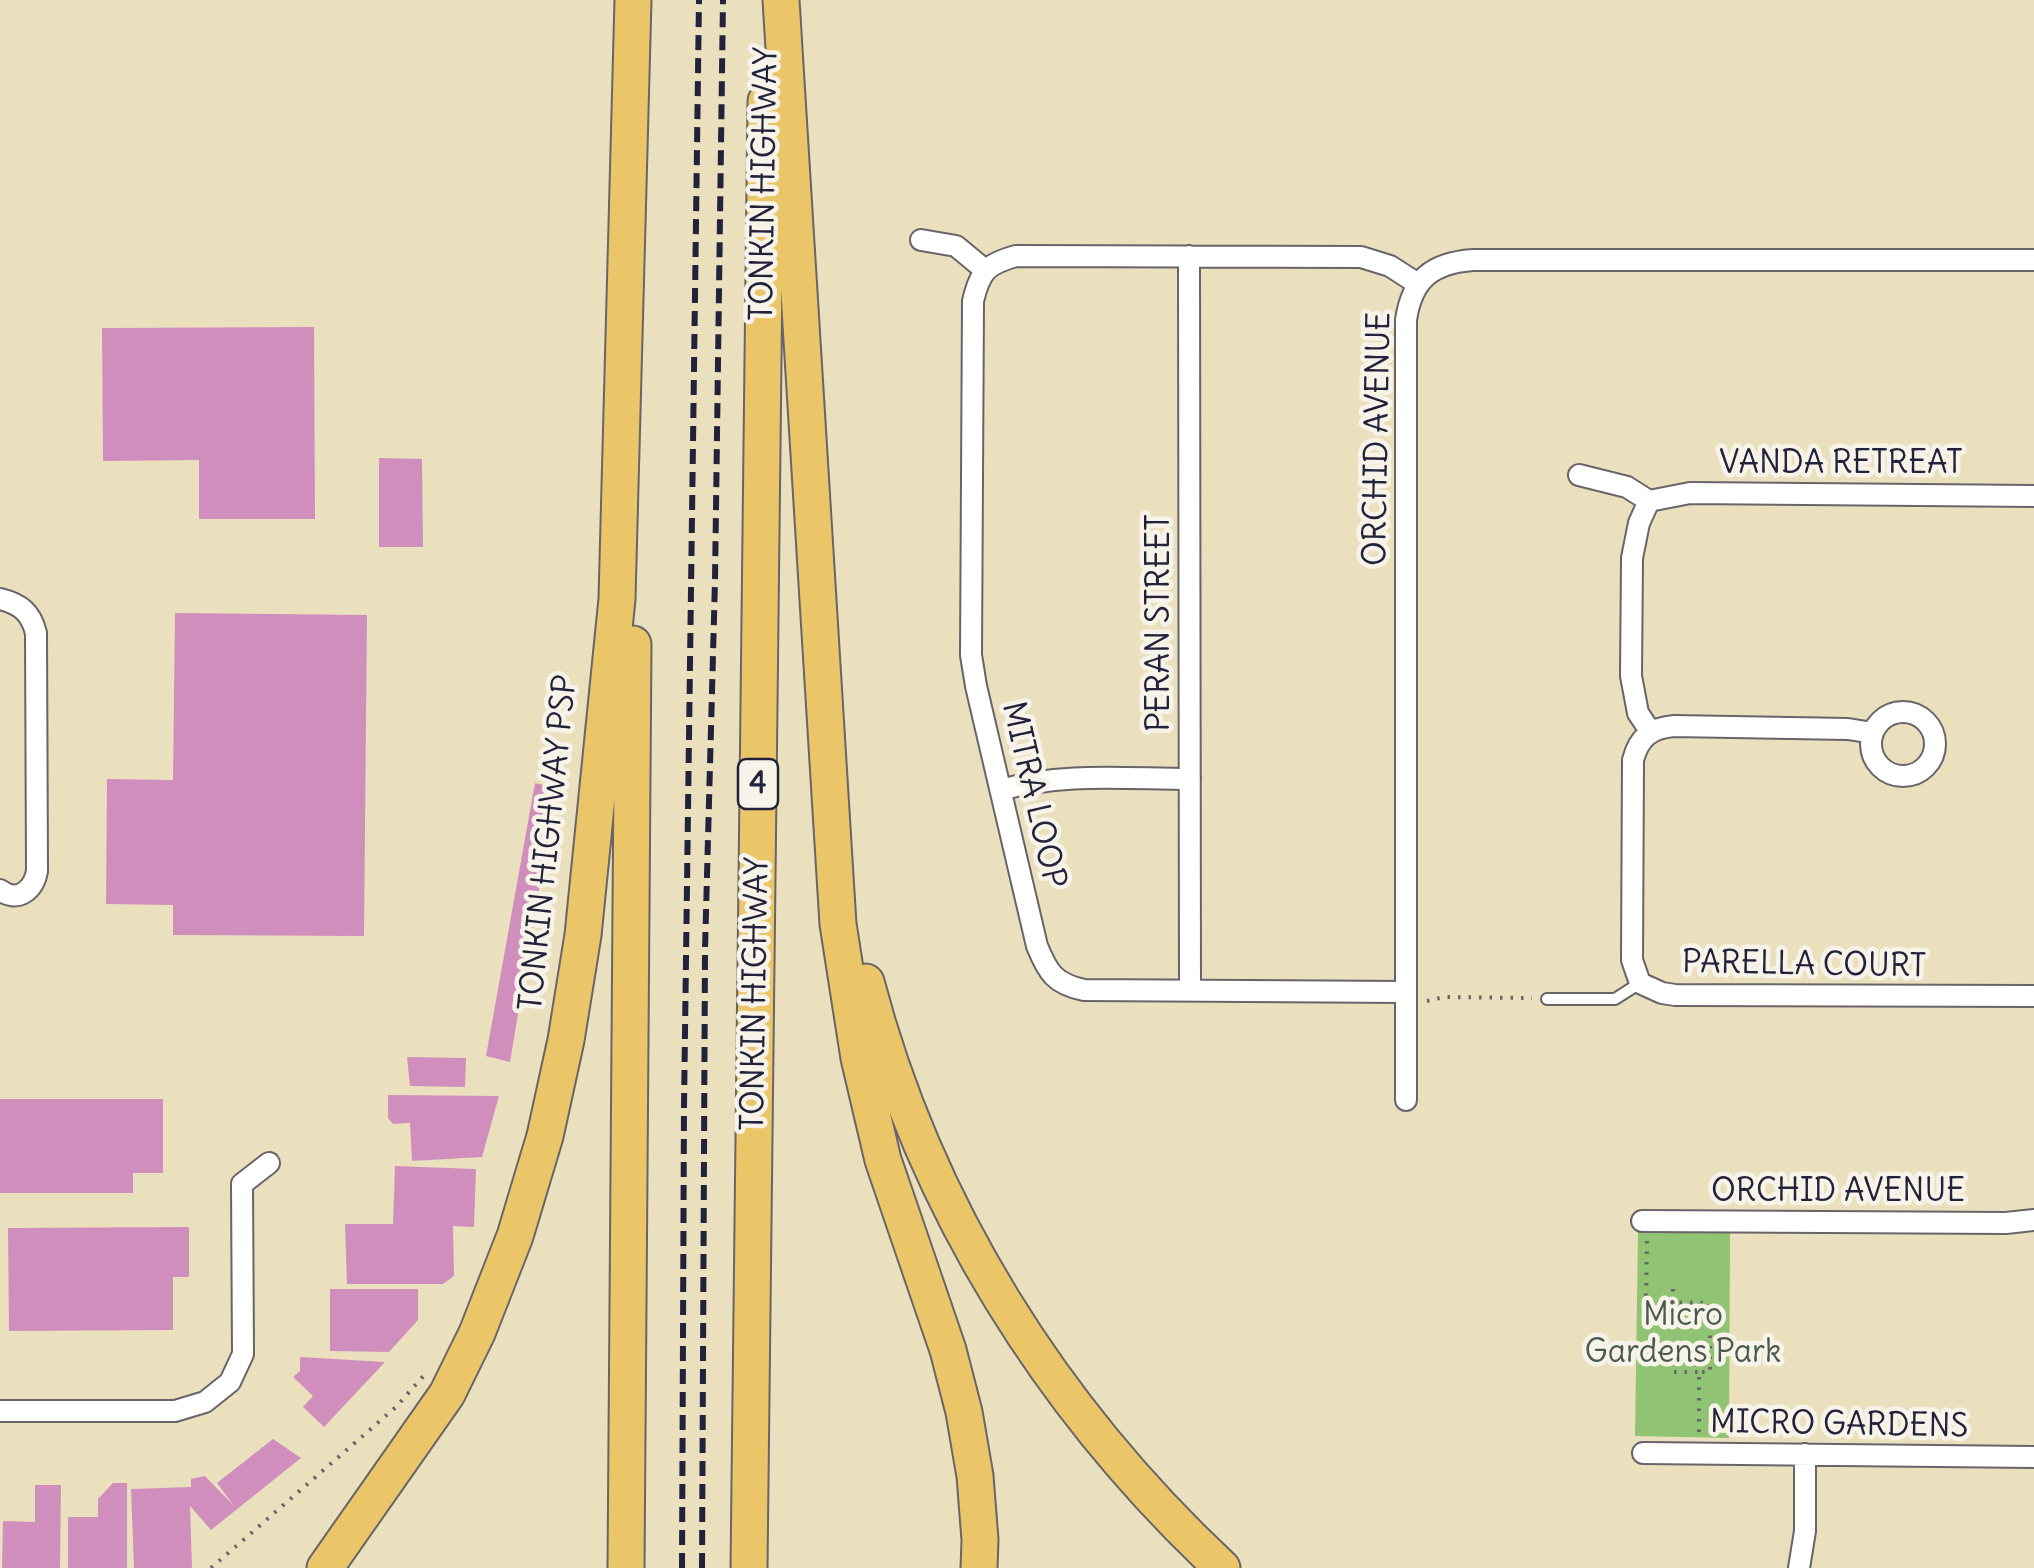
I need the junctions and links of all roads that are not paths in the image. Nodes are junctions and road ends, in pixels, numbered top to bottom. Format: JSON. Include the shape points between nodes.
{"nodes":[{"id":1,"x":635,"y":0,"type":"edge"},
{"id":2,"x":767,"y":0,"type":"edge"},
{"id":3,"x":781,"y":0,"type":"edge"},
{"id":4,"x":921,"y":240,"type":"dead end"},
{"id":5,"x":1189,"y":256,"type":"junction"},
{"id":6,"x":2034,"y":260,"type":"edge"},
{"id":7,"x":985,"y":270,"type":"junction"},
{"id":8,"x":1418,"y":284,"type":"junction"},
{"id":9,"x":1579,"y":475,"type":"dead end"},
{"id":10,"x":2034,"y":496,"type":"edge"},
{"id":11,"x":1649,"y":500,"type":"junction"},
{"id":12,"x":0,"y":599,"type":"edge"},
{"id":13,"x":1650,"y":732,"type":"junction"},
{"id":14,"x":1873,"y":733,"type":"dead end"},
{"id":15,"x":1190,"y":779,"type":"junction"},
{"id":16,"x":830,"y":790,"type":"junction"},
{"id":17,"x":1001,"y":790,"type":"junction"},
{"id":18,"x":0,"y":890,"type":"edge"},
{"id":19,"x":1640,"y":983,"type":"junction"},
{"id":20,"x":1190,"y":990,"type":"junction"},
{"id":21,"x":2034,"y":996,"type":"edge"},
{"id":22,"x":1547,"y":998,"type":"road end"},
{"id":23,"x":1406,"y":999,"type":"junction"},
{"id":24,"x":1406,"y":1100,"type":"dead end"},
{"id":25,"x":269,"y":1163,"type":"dead end"},
{"id":26,"x":2034,"y":1220,"type":"edge"},
{"id":27,"x":1644,"y":1221,"type":"road end"},
{"id":28,"x":0,"y":1411,"type":"edge"},
{"id":29,"x":1642,"y":1453,"type":"dead end"},
{"id":30,"x":1805,"y":1454,"type":"junction"},
{"id":31,"x":2034,"y":1457,"type":"edge"},
{"id":32,"x":324,"y":1568,"type":"edge"},
{"id":33,"x":626,"y":1568,"type":"edge"},
{"id":34,"x":749,"y":1568,"type":"edge"},
{"id":35,"x":979,"y":1568,"type":"edge"},
{"id":36,"x":1222,"y":1568,"type":"edge"},
{"id":37,"x":1799,"y":1568,"type":"edge"}],
"edges":[{"from":1,"to":32,"type":"highway","via":[[617,599],[566,1040],[515,1236],[477,1334],[448,1394]]},
{"from":1,"to":33,"type":"highway"},
{"from":2,"to":34,"type":"highway","name":"TONKIN HIGHWAY","number":"4"},
{"from":3,"to":16,"type":"highway"},
{"from":4,"to":7,"type":"street","via":[[956,246]]},
{"from":5,"to":7,"type":"street","via":[[1016,256]]},
{"from":5,"to":8,"type":"street","via":[[1361,257]]},
{"from":5,"to":15,"type":"street","name":"PERAN STREET"},
{"from":6,"to":8,"type":"street","name":"ORCHID AVENUE","via":[[1473,260],[1428,273]]},
{"from":7,"to":17,"type":"street","name":"MITRA LOOP","via":[[973,301],[971,656]]},
{"from":8,"to":23,"type":"street","name":"ORCHID AVENUE","via":[[1406,320]]},
{"from":9,"to":11,"type":"street","name":"VANDA RETREAT"},
{"from":10,"to":11,"type":"street","name":"VANDA RETREAT","via":[[1690,493]]},
{"from":11,"to":13,"type":"street","via":[[1632,558],[1631,676],[1638,713]]},
{"from":12,"to":18,"type":"street","via":[[28,613],[36,633],[37,851],[30,890]]},
{"from":13,"to":14,"type":"street","via":[[1674,726]]},
{"from":13,"to":19,"type":"street","name":"PARELLA COURT","via":[[1633,760],[1632,960]]},
{"from":15,"to":17,"type":"street","via":[[1068,778]]},
{"from":15,"to":20,"type":"street","name":"PERAN STREET"},
{"from":16,"to":35,"type":"highway","via":[[838,924],[859,1058],[883,1160],[964,1412]]},
{"from":16,"to":36,"type":"highway","via":[[874,1014],[959,1225],[1082,1418]]},
{"from":17,"to":20,"type":"street","name":"MITRA LOOP","via":[[1037,946],[1055,978],[1084,990]]},
{"from":19,"to":21,"type":"street","name":"PARELLA COURT","via":[[1675,995]]},
{"from":19,"to":22,"type":"lane","via":[[1615,998]]},
{"from":20,"to":23,"type":"street","name":"MITRA LOOP"},
{"from":23,"to":24,"type":"street","name":"ORCHID AVENUE"},
{"from":25,"to":28,"type":"street","via":[[242,1184],[243,1354],[230,1382],[204,1402],[176,1411]]},
{"from":26,"to":27,"type":"street","name":"ORCHID AVENUE"},
{"from":29,"to":30,"type":"street","name":"MICRO GARDENS"},
{"from":30,"to":31,"type":"street","name":"MICRO GARDENS"},
{"from":30,"to":37,"type":"street"}]}
